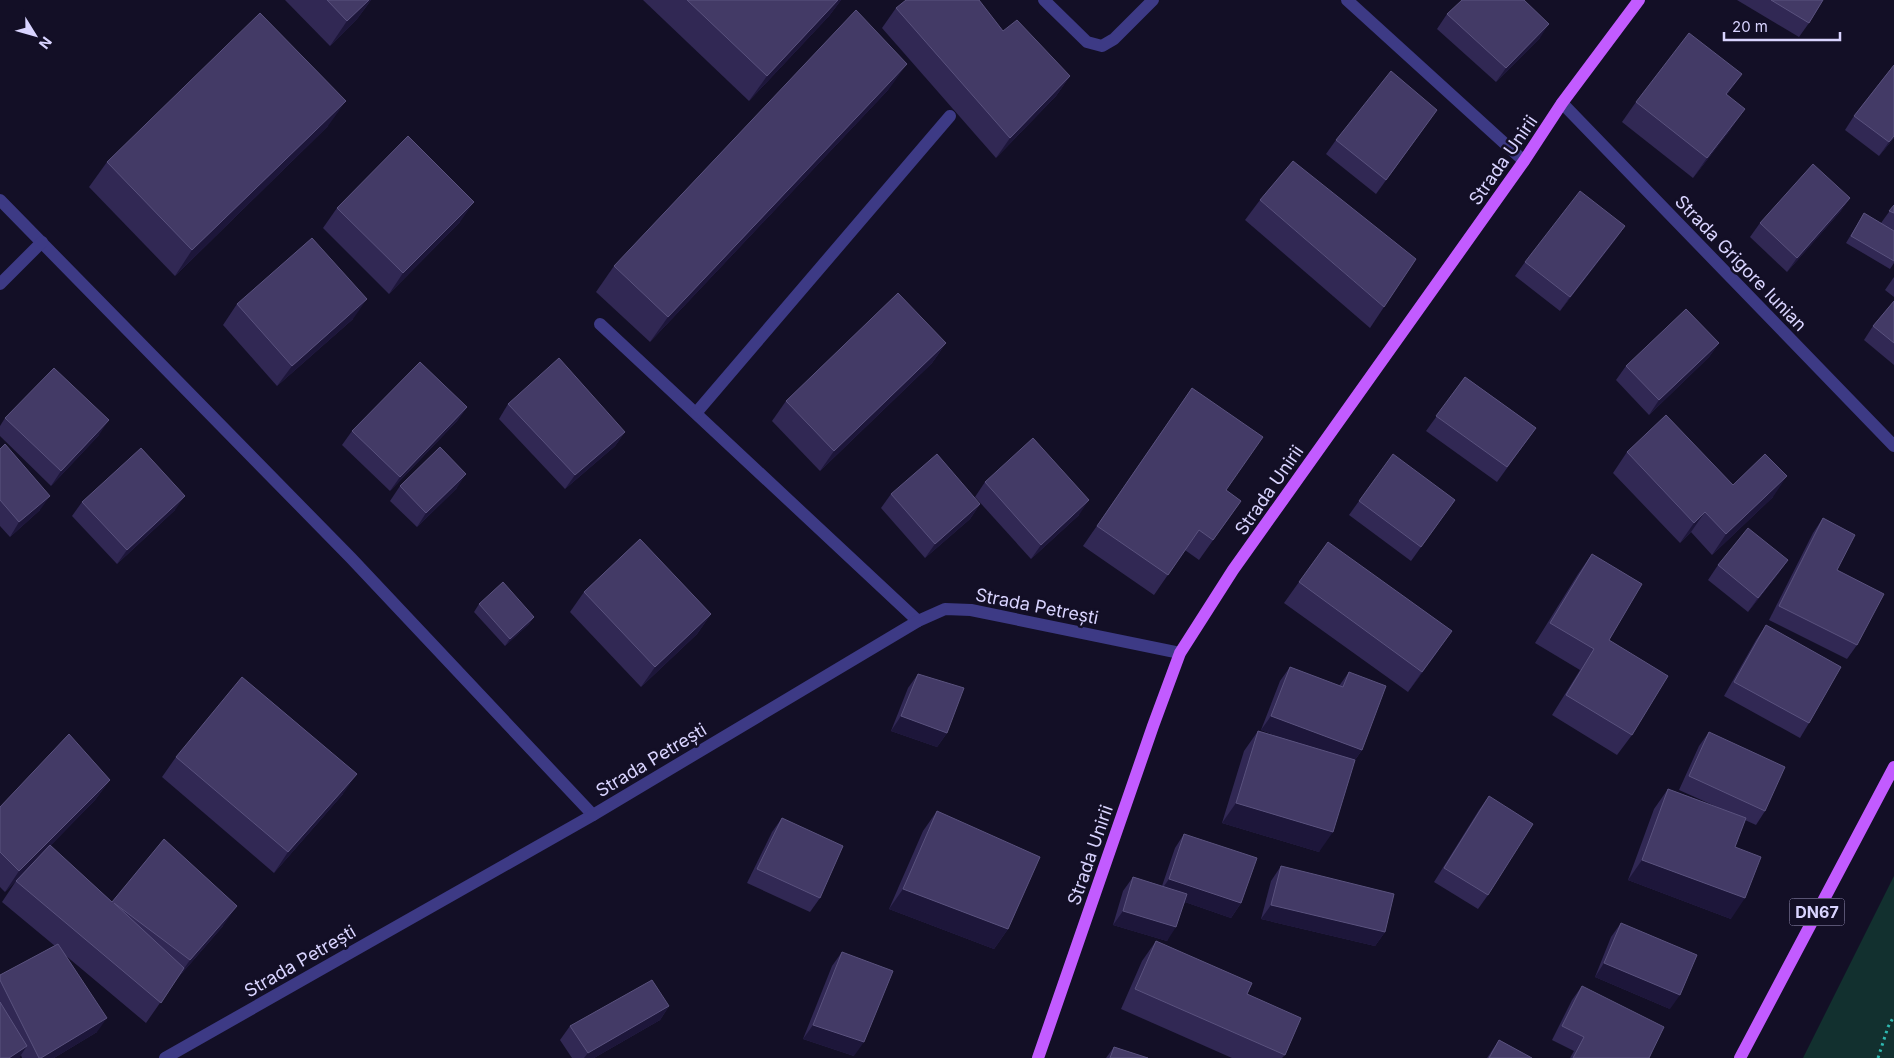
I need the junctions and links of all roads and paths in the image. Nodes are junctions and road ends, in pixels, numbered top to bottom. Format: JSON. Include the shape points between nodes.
{"nodes":[{"id":1,"x":1044,"y":0,"type":"edge"},
{"id":2,"x":1153,"y":0,"type":"edge"},
{"id":3,"x":1347,"y":0,"type":"edge"},
{"id":4,"x":1638,"y":0,"type":"edge"},
{"id":5,"x":1562,"y":103,"type":"junction"},
{"id":6,"x":950,"y":116,"type":"dead end"},
{"id":7,"x":1524,"y":162,"type":"junction"},
{"id":8,"x":0,"y":200,"type":"edge"},
{"id":9,"x":42,"y":242,"type":"junction"},
{"id":10,"x":0,"y":284,"type":"edge"},
{"id":11,"x":600,"y":324,"type":"dead end"},
{"id":12,"x":696,"y":414,"type":"junction"},
{"id":13,"x":1894,"y":446,"type":"edge"},
{"id":14,"x":918,"y":621,"type":"junction"},
{"id":15,"x":1180,"y":653,"type":"junction"},
{"id":16,"x":1894,"y":767,"type":"edge"},
{"id":17,"x":593,"y":815,"type":"junction"},
{"id":18,"x":1894,"y":1016,"type":"edge"},
{"id":19,"x":165,"y":1058,"type":"edge"},
{"id":20,"x":1038,"y":1058,"type":"edge"},
{"id":21,"x":1740,"y":1058,"type":"edge"},
{"id":22,"x":1878,"y":1058,"type":"edge"}],
"edges":[{"from":1,"to":2,"type":"street","via":[[1087,42],[1102,46],[1114,39]]},
{"from":3,"to":7,"type":"street"},
{"from":4,"to":5,"type":"main road","name":"Strada Unirii"},
{"from":5,"to":7,"type":"main road","name":"Strada Unirii"},
{"from":5,"to":13,"type":"street","name":"Strada Grigore Iunian"},
{"from":6,"to":12,"type":"street"},
{"from":7,"to":15,"type":"main road","name":"Strada Unirii","via":[[1233,570]]},
{"from":8,"to":9,"type":"street"},
{"from":9,"to":10,"type":"street"},
{"from":9,"to":17,"type":"street","via":[[351,558]]},
{"from":11,"to":12,"type":"street"},
{"from":12,"to":14,"type":"street"},
{"from":14,"to":15,"type":"street","name":"Strada Petrești","via":[[945,609],[971,610]]},
{"from":14,"to":17,"type":"street","name":"Strada Petrești"},
{"from":15,"to":20,"type":"main road","name":"Strada Unirii"},
{"from":16,"to":21,"type":"main road","number":"DN67"},
{"from":17,"to":19,"type":"street","name":"Strada Petrești"},
{"from":18,"to":22,"type":"path"}]}
